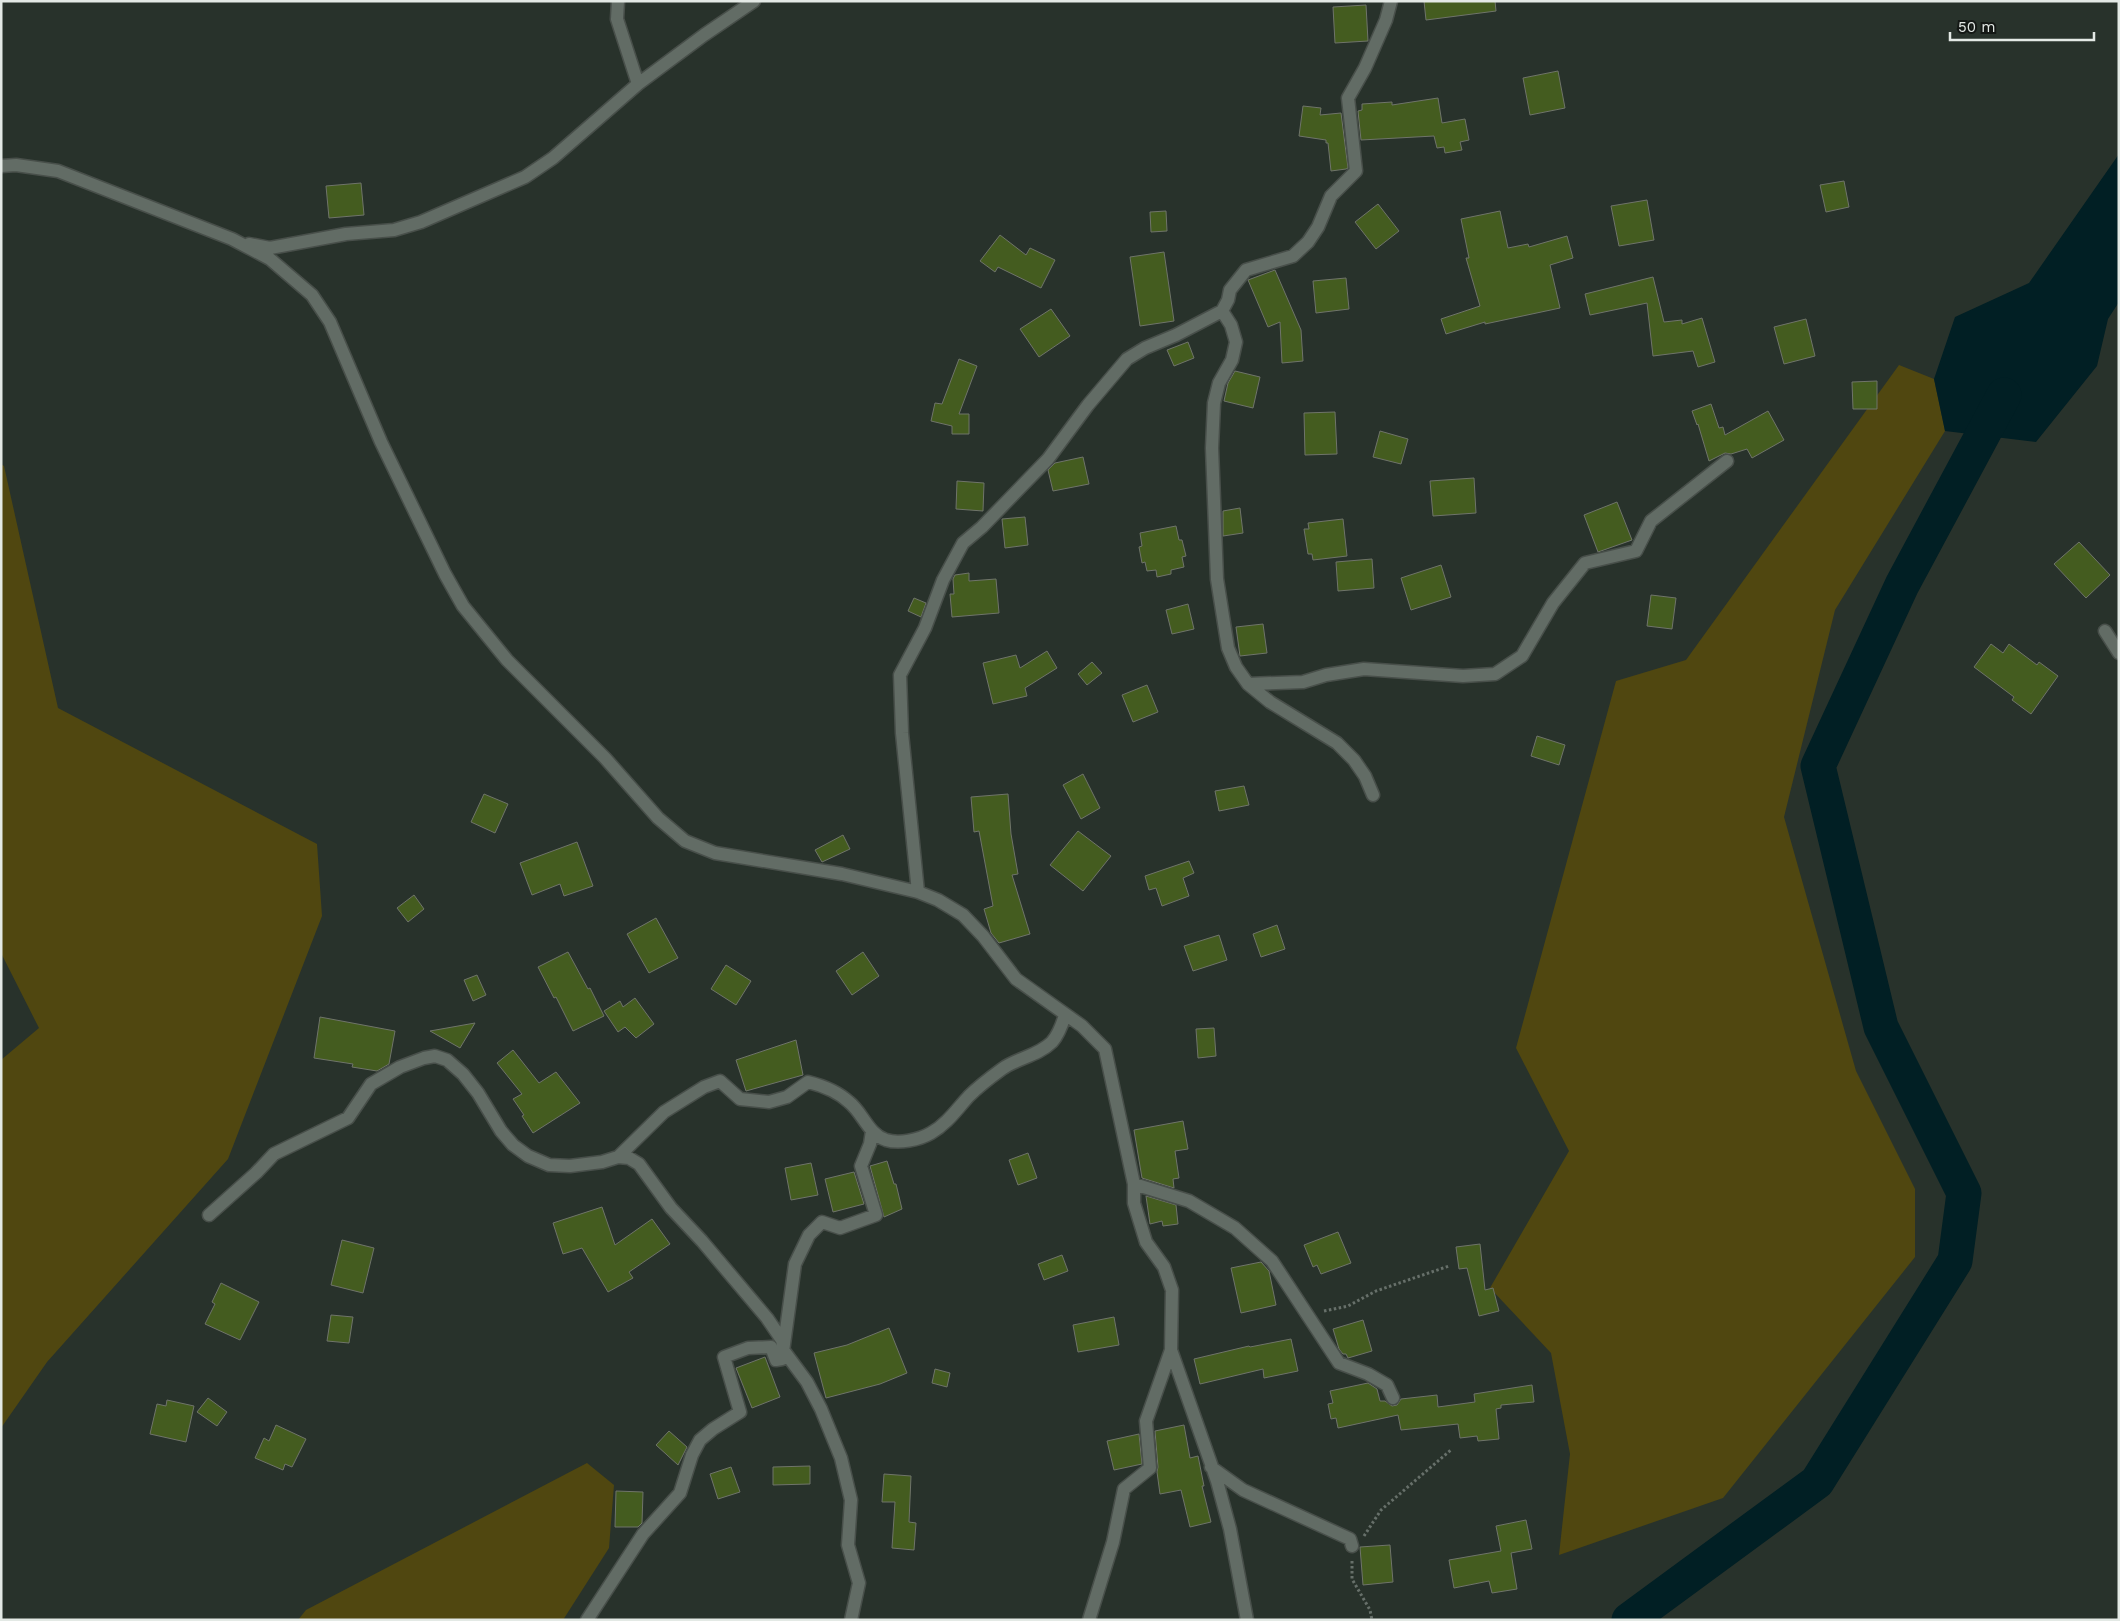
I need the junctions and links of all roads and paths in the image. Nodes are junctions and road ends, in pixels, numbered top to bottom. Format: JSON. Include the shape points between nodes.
{"nodes":[{"id":1,"x":618,"y":1,"type":"edge"},
{"id":2,"x":754,"y":1,"type":"edge"},
{"id":3,"x":1391,"y":1,"type":"edge"},
{"id":4,"x":638,"y":84,"type":"junction"},
{"id":5,"x":1,"y":166,"type":"edge"},
{"id":6,"x":232,"y":240,"type":"junction"},
{"id":7,"x":1222,"y":312,"type":"junction"},
{"id":8,"x":1727,"y":461,"type":"dead end"},
{"id":9,"x":2105,"y":631,"type":"dead end"},
{"id":10,"x":2119,"y":653,"type":"edge"},
{"id":11,"x":1248,"y":684,"type":"junction"},
{"id":12,"x":1373,"y":795,"type":"dead end"},
{"id":13,"x":918,"y":892,"type":"junction"},
{"id":14,"x":1065,"y":1015,"type":"junction"},
{"id":15,"x":872,"y":1131,"type":"junction"},
{"id":16,"x":618,"y":1157,"type":"junction"},
{"id":17,"x":1134,"y":1184,"type":"junction"},
{"id":18,"x":209,"y":1215,"type":"dead end"},
{"id":19,"x":1450,"y":1266,"type":"dead end"},
{"id":20,"x":1307,"y":1315,"type":"junction"},
{"id":21,"x":1171,"y":1350,"type":"junction"},
{"id":22,"x":784,"y":1351,"type":"junction"},
{"id":23,"x":1393,"y":1398,"type":"dead end"},
{"id":24,"x":1452,"y":1450,"type":"dead end"},
{"id":25,"x":1212,"y":1467,"type":"junction"},
{"id":26,"x":1352,"y":1546,"type":"junction"},
{"id":27,"x":587,"y":1620,"type":"edge"},
{"id":28,"x":851,"y":1620,"type":"edge"},
{"id":29,"x":1089,"y":1620,"type":"edge"},
{"id":30,"x":1247,"y":1620,"type":"edge"},
{"id":31,"x":1372,"y":1620,"type":"edge"}],
"edges":[{"from":1,"to":4,"type":"street","via":[[617,19]]},
{"from":2,"to":4,"type":"street"},
{"from":3,"to":7,"type":"street","via":[[1365,68],[1348,98],[1356,171],[1331,196],[1308,242],[1293,256],[1246,270],[1230,290]]},
{"from":4,"to":6,"type":"street","via":[[553,158],[525,177],[421,222],[394,230],[338,235],[270,248]]},
{"from":5,"to":6,"type":"street","via":[[58,171]]},
{"from":6,"to":13,"type":"street","via":[[270,259],[312,295],[330,322],[381,442],[463,606],[507,660],[605,758],[658,818],[685,841],[715,853],[842,874]]},
{"from":7,"to":11,"type":"street","via":[[1232,325],[1236,342],[1232,360],[1219,383],[1212,420],[1217,579],[1228,648]]},
{"from":7,"to":13,"type":"street","via":[[1145,348],[1127,360],[1088,405],[1048,460],[963,543],[943,580],[925,628],[900,675],[902,732]]},
{"from":8,"to":11,"type":"street","via":[[1651,520],[1636,551],[1585,563],[1553,603],[1522,656],[1495,674],[1463,676],[1364,669],[1303,682]]},
{"from":9,"to":10,"type":"street"},
{"from":11,"to":12,"type":"street","via":[[1270,702],[1337,743],[1354,760]]},
{"from":13,"to":14,"type":"street","via":[[963,916],[1016,979]]},
{"from":14,"to":15,"type":"street","via":[[1060,1031],[1043,1050],[1003,1069],[930,1133],[899,1141],[886,1140]]},
{"from":14,"to":17,"type":"street","via":[[1082,1026],[1105,1049]]},
{"from":15,"to":16,"type":"street","via":[[851,1103],[829,1088],[808,1082],[787,1098],[769,1102],[740,1099],[720,1081],[664,1112]]},
{"from":15,"to":22,"type":"street","via":[[861,1166],[876,1215],[840,1228],[822,1222],[809,1235],[795,1264]]},
{"from":16,"to":18,"type":"street","via":[[570,1166],[549,1165],[528,1156],[512,1146],[463,1074],[447,1060],[435,1056],[400,1067],[371,1084],[348,1118],[274,1154]]},
{"from":16,"to":22,"type":"street","via":[[630,1158],[639,1164],[671,1208],[767,1318],[782,1340]]},
{"from":17,"to":20,"type":"street","via":[[1189,1201],[1235,1228],[1272,1261]]},
{"from":17,"to":21,"type":"street","via":[[1134,1203],[1146,1242],[1164,1266],[1172,1290]]},
{"from":19,"to":20,"type":"path","via":[[1376,1291],[1348,1306]]},
{"from":20,"to":23,"type":"street","via":[[1339,1364],[1387,1385]]},
{"from":21,"to":25,"type":"street"},
{"from":21,"to":29,"type":"street","via":[[1146,1421],[1150,1468],[1124,1489],[1114,1542]]},
{"from":22,"to":27,"type":"street","via":[[782,1359],[776,1360],[771,1347],[748,1348],[724,1358],[740,1412],[700,1440],[680,1493],[644,1534]]},
{"from":22,"to":28,"type":"street","via":[[807,1382],[841,1458],[851,1500],[848,1545],[859,1583]]},
{"from":24,"to":26,"type":"path","via":[[1381,1510],[1365,1535]]},
{"from":25,"to":26,"type":"street","via":[[1243,1490],[1350,1539]]},
{"from":25,"to":30,"type":"street","via":[[1230,1529]]},
{"from":26,"to":31,"type":"path","via":[[1352,1579],[1370,1610]]}]}
